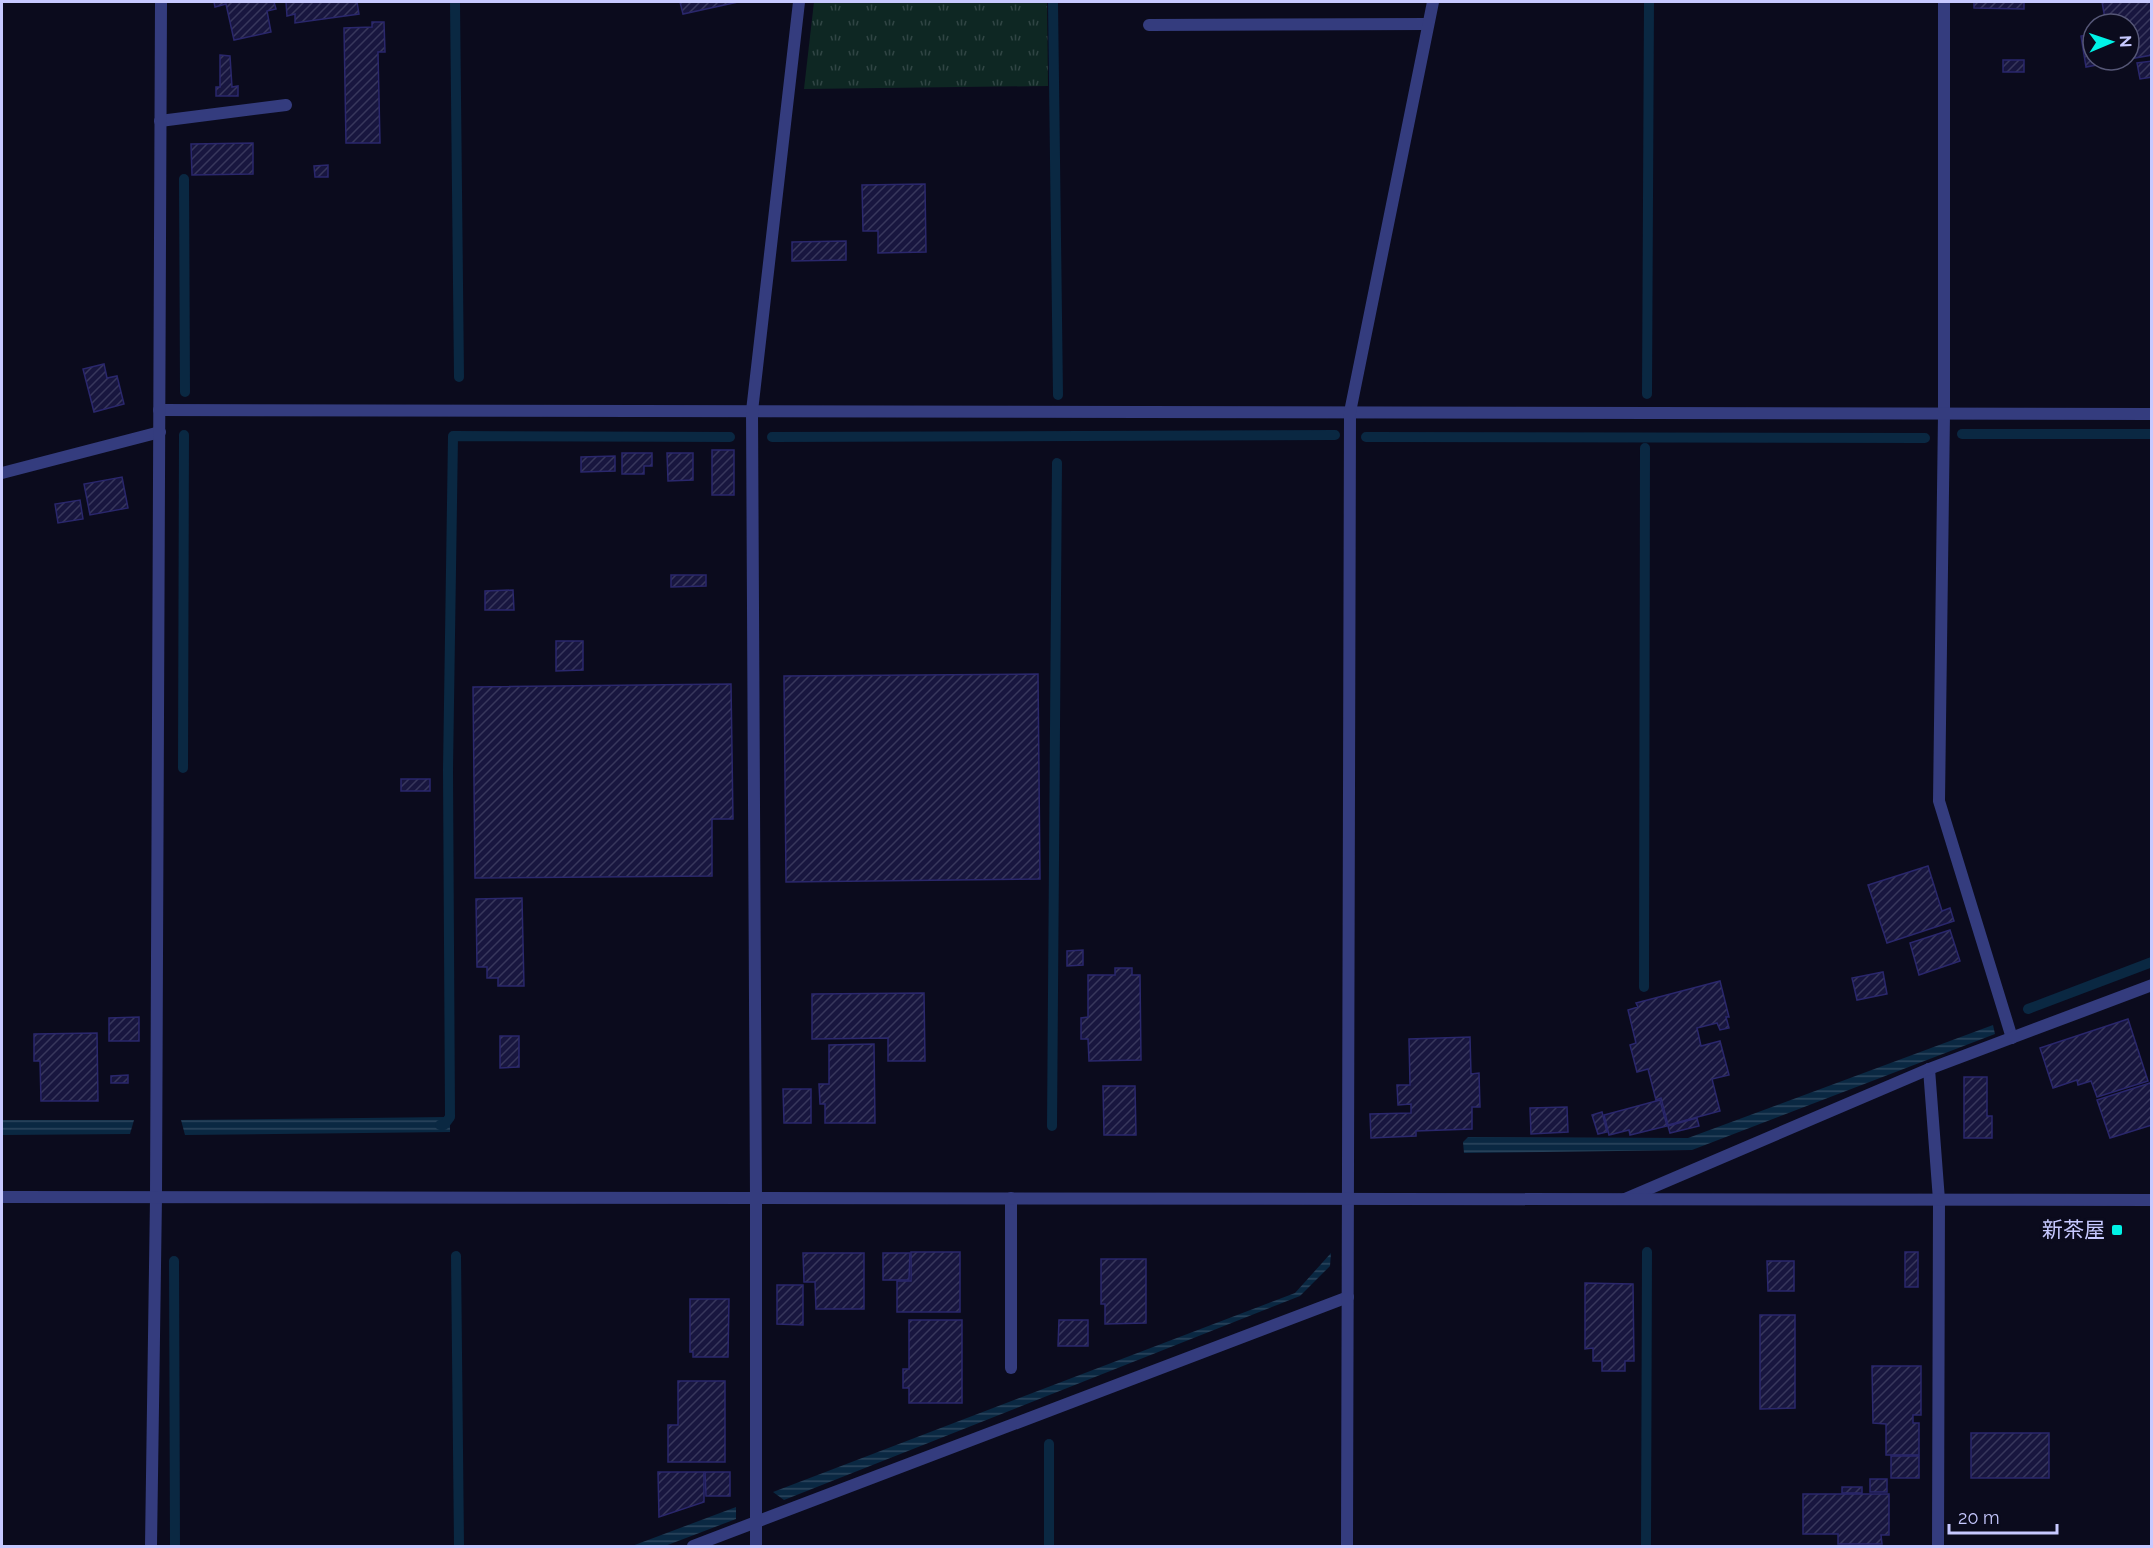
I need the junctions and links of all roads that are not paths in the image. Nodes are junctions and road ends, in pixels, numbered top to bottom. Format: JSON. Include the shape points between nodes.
{"nodes":[{"id":1,"x":161,"y":2,"type":"edge"},
{"id":2,"x":799,"y":2,"type":"edge"},
{"id":3,"x":1433,"y":2,"type":"edge"},
{"id":4,"x":1944,"y":2,"type":"edge"},
{"id":5,"x":1428,"y":24,"type":"junction"},
{"id":6,"x":1149,"y":25,"type":"dead end"},
{"id":7,"x":286,"y":105,"type":"dead end"},
{"id":8,"x":160,"y":121,"type":"junction"},
{"id":9,"x":159,"y":410,"type":"junction"},
{"id":10,"x":752,"y":411,"type":"junction"},
{"id":11,"x":1350,"y":412,"type":"junction"},
{"id":12,"x":1944,"y":414,"type":"junction"},
{"id":13,"x":2151,"y":414,"type":"edge"},
{"id":14,"x":159,"y":432,"type":"junction"},
{"id":15,"x":2,"y":473,"type":"edge"},
{"id":16,"x":2151,"y":985,"type":"edge"},
{"id":17,"x":2012,"y":1038,"type":"junction"},
{"id":18,"x":1929,"y":1068,"type":"junction"},
{"id":19,"x":2,"y":1197,"type":"edge"},
{"id":20,"x":156,"y":1197,"type":"junction"},
{"id":21,"x":756,"y":1198,"type":"junction"},
{"id":22,"x":1011,"y":1198,"type":"junction"},
{"id":23,"x":1348,"y":1199,"type":"junction"},
{"id":24,"x":1624,"y":1199,"type":"junction"},
{"id":25,"x":1939,"y":1200,"type":"junction"},
{"id":26,"x":2151,"y":1200,"type":"edge"},
{"id":27,"x":1348,"y":1297,"type":"junction"},
{"id":28,"x":1011,"y":1368,"type":"dead end"},
{"id":29,"x":756,"y":1523,"type":"junction"},
{"id":30,"x":151,"y":1546,"type":"edge"},
{"id":31,"x":693,"y":1546,"type":"edge"},
{"id":32,"x":756,"y":1546,"type":"edge"},
{"id":33,"x":1347,"y":1546,"type":"edge"},
{"id":34,"x":1938,"y":1546,"type":"edge"}],
"edges":[{"from":1,"to":8,"type":"street"},
{"from":2,"to":10,"type":"street"},
{"from":3,"to":5,"type":"street"},
{"from":4,"to":12,"type":"street"},
{"from":5,"to":6,"type":"street"},
{"from":5,"to":11,"type":"street"},
{"from":7,"to":8,"type":"street"},
{"from":8,"to":9,"type":"street"},
{"from":9,"to":10,"type":"street"},
{"from":9,"to":14,"type":"street"},
{"from":10,"to":11,"type":"street"},
{"from":10,"to":21,"type":"street"},
{"from":11,"to":12,"type":"street"},
{"from":11,"to":23,"type":"street"},
{"from":12,"to":13,"type":"street"},
{"from":12,"to":17,"type":"street","via":[[1939,801]]},
{"from":14,"to":15,"type":"street"},
{"from":14,"to":20,"type":"street"},
{"from":16,"to":17,"type":"street"},
{"from":17,"to":18,"type":"street"},
{"from":18,"to":24,"type":"street"},
{"from":18,"to":25,"type":"street"},
{"from":19,"to":20,"type":"street"},
{"from":20,"to":21,"type":"street"},
{"from":20,"to":30,"type":"street"},
{"from":21,"to":22,"type":"street"},
{"from":21,"to":29,"type":"street"},
{"from":22,"to":23,"type":"street"},
{"from":22,"to":28,"type":"street"},
{"from":23,"to":24,"type":"street"},
{"from":23,"to":27,"type":"street"},
{"from":24,"to":25,"type":"street"},
{"from":25,"to":26,"type":"street"},
{"from":25,"to":34,"type":"street"},
{"from":27,"to":29,"type":"street"},
{"from":27,"to":33,"type":"street"},
{"from":29,"to":31,"type":"street"},
{"from":29,"to":32,"type":"street"}]}
